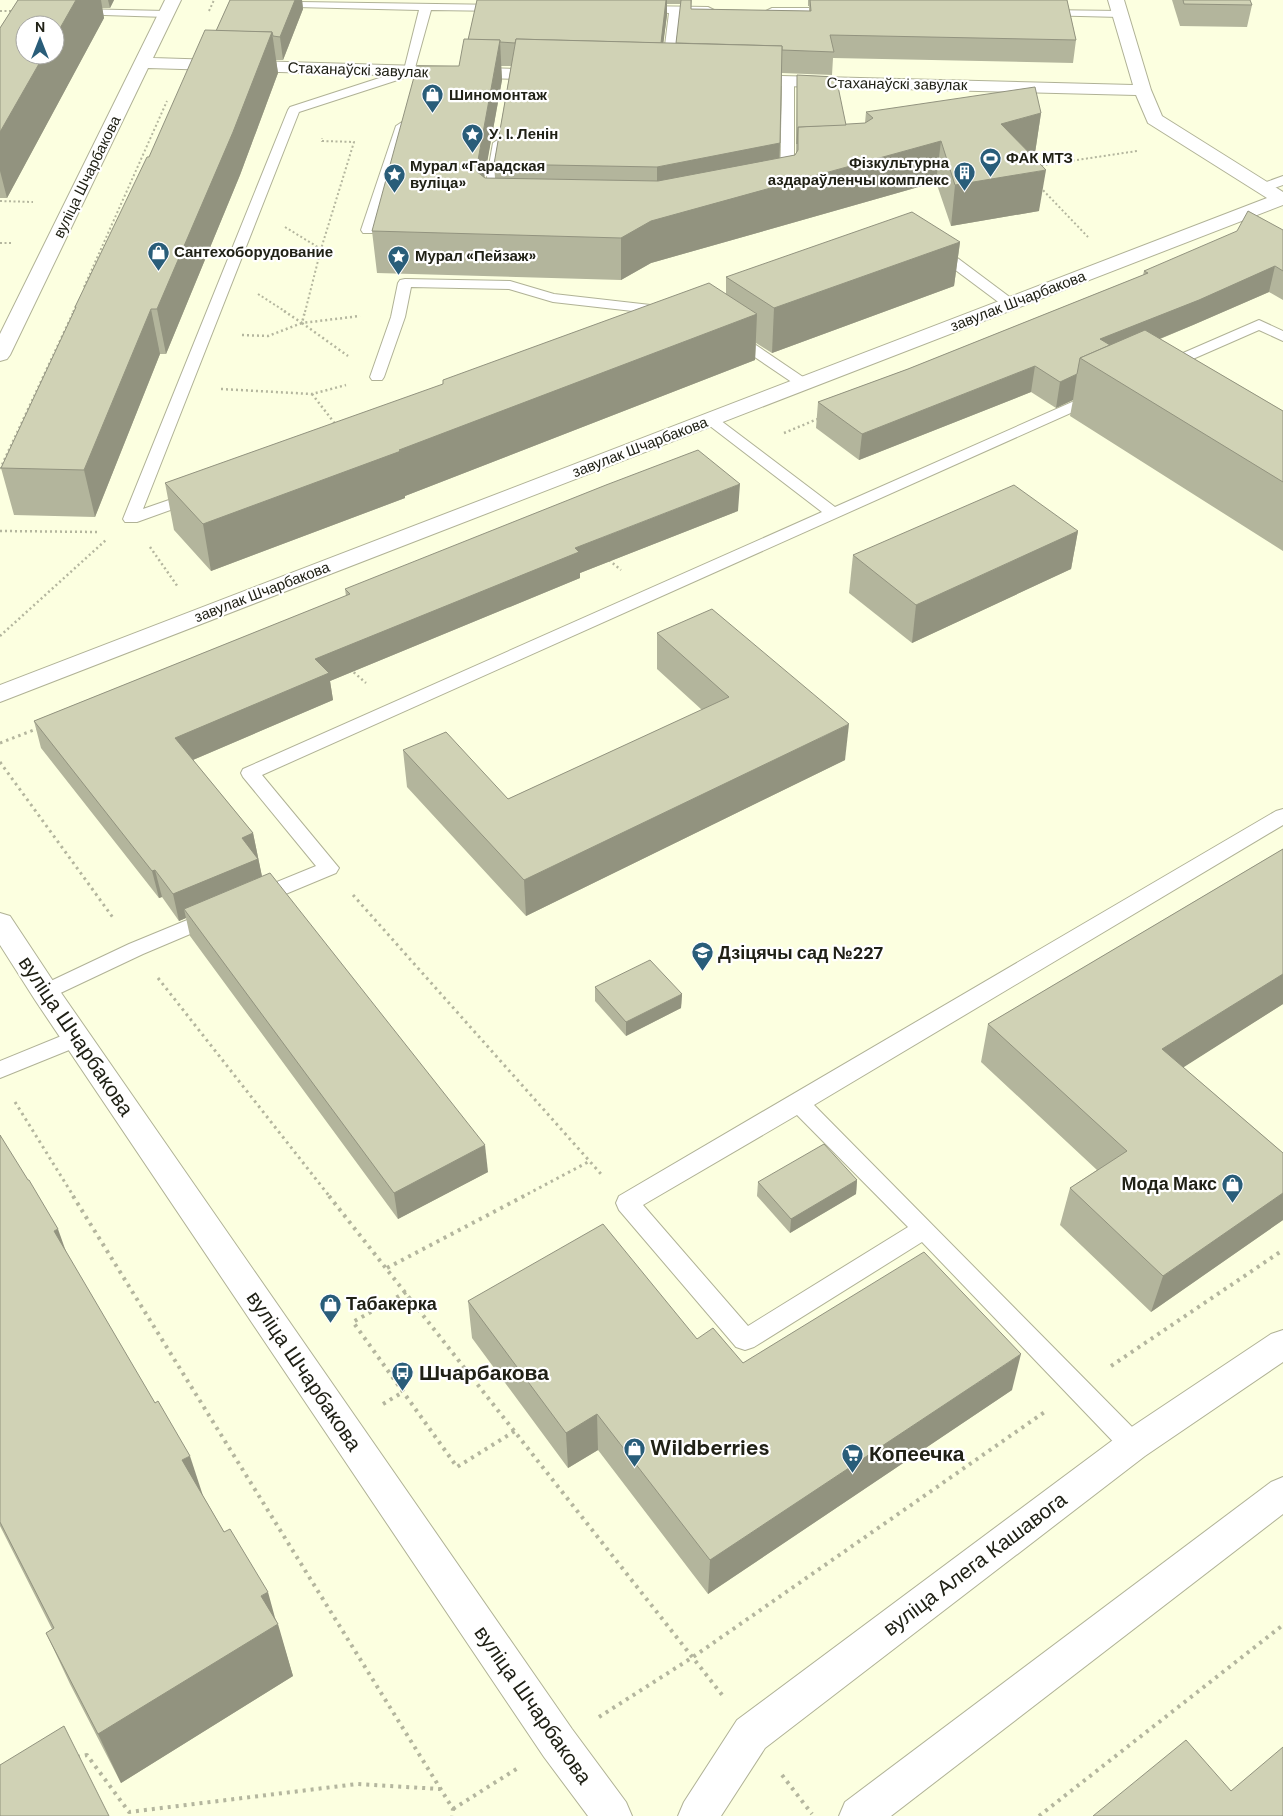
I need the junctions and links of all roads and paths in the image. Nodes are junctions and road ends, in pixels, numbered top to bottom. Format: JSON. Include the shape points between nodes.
{"nodes":[{"id":1,"x":476,"y":4,"type":"edge"},
{"id":2,"x":300,"y":5,"type":"dead end"},
{"id":3,"x":170,"y":7,"type":"edge"},
{"id":4,"x":426,"y":7,"type":"junction"},
{"id":5,"x":713,"y":7,"type":"edge"},
{"id":6,"x":1118,"y":7,"type":"edge"},
{"id":7,"x":513,"y":8,"type":"edge"},
{"id":8,"x":627,"y":9,"type":"edge"},
{"id":9,"x":675,"y":10,"type":"junction"},
{"id":10,"x":0,"y":11,"type":"edge"},
{"id":11,"x":28,"y":11,"type":"joint"},
{"id":12,"x":760,"y":11,"type":"edge"},
{"id":13,"x":849,"y":12,"type":"edge"},
{"id":14,"x":1028,"y":13,"type":"edge"},
{"id":15,"x":142,"y":63,"type":"junction"},
{"id":16,"x":414,"y":72,"type":"junction"},
{"id":17,"x":559,"y":75,"type":"edge"},
{"id":18,"x":662,"y":78,"type":"joint"},
{"id":19,"x":686,"y":78,"type":"edge"},
{"id":20,"x":732,"y":80,"type":"edge"},
{"id":21,"x":788,"y":81,"type":"junction"},
{"id":22,"x":366,"y":87,"type":"junction"},
{"id":23,"x":415,"y":88,"type":"edge"},
{"id":24,"x":1142,"y":90,"type":"junction"},
{"id":25,"x":170,"y":93,"type":"dead end"},
{"id":26,"x":406,"y":115,"type":"edge"},
{"id":27,"x":501,"y":128,"type":"edge"},
{"id":28,"x":1143,"y":151,"type":"dead end"},
{"id":29,"x":1030,"y":167,"type":"edge"},
{"id":30,"x":1034,"y":181,"type":"edge"},
{"id":31,"x":1278,"y":192,"type":"edge"},
{"id":32,"x":777,"y":193,"type":"edge"},
{"id":33,"x":0,"y":201,"type":"edge"},
{"id":34,"x":33,"y":202,"type":"dead end"},
{"id":35,"x":255,"y":208,"type":"junction"},
{"id":36,"x":497,"y":213,"type":"edge"},
{"id":37,"x":368,"y":230,"type":"dead end"},
{"id":38,"x":1092,"y":241,"type":"dead end"},
{"id":39,"x":927,"y":242,"type":"edge"},
{"id":40,"x":0,"y":243,"type":"edge"},
{"id":41,"x":11,"y":243,"type":"dead end"},
{"id":42,"x":321,"y":249,"type":"junction"},
{"id":43,"x":229,"y":274,"type":"junction"},
{"id":44,"x":83,"y":291,"type":"edge"},
{"id":45,"x":79,"y":300,"type":"edge"},
{"id":46,"x":1010,"y":304,"type":"junction"},
{"id":47,"x":398,"y":317,"type":"junction"},
{"id":48,"x":673,"y":321,"type":"edge"},
{"id":49,"x":302,"y":323,"type":"junction"},
{"id":50,"x":725,"y":330,"type":"edge"},
{"id":51,"x":205,"y":334,"type":"junction"},
{"id":52,"x":1283,"y":337,"type":"edge"},
{"id":53,"x":0,"y":355,"type":"edge"},
{"id":54,"x":1149,"y":373,"type":"edge"},
{"id":55,"x":376,"y":377,"type":"joint"},
{"id":56,"x":804,"y":384,"type":"junction"},
{"id":57,"x":183,"y":387,"type":"junction"},
{"id":58,"x":1113,"y":389,"type":"edge"},
{"id":59,"x":312,"y":394,"type":"junction"},
{"id":60,"x":828,"y":415,"type":"edge"},
{"id":61,"x":711,"y":420,"type":"junction"},
{"id":62,"x":338,"y":428,"type":"edge"},
{"id":63,"x":748,"y":448,"type":"junction"},
{"id":64,"x":0,"y":469,"type":"edge"},
{"id":65,"x":212,"y":490,"type":"edge"},
{"id":66,"x":833,"y":513,"type":"junction"},
{"id":67,"x":131,"y":519,"type":"junction"},
{"id":68,"x":0,"y":531,"type":"edge"},
{"id":69,"x":116,"y":532,"type":"junction"},
{"id":70,"x":607,"y":559,"type":"edge"},
{"id":71,"x":179,"y":588,"type":"dead end"},
{"id":72,"x":651,"y":595,"type":"junction"},
{"id":73,"x":0,"y":636,"type":"edge"},
{"id":74,"x":350,"y":668,"type":"edge"},
{"id":75,"x":0,"y":694,"type":"edge"},
{"id":76,"x":393,"y":709,"type":"junction"},
{"id":77,"x":46,"y":725,"type":"edge"},
{"id":78,"x":0,"y":743,"type":"edge"},
{"id":79,"x":0,"y":762,"type":"edge"},
{"id":80,"x":1283,"y":816,"type":"edge"},
{"id":81,"x":329,"y":868,"type":"junction"},
{"id":82,"x":0,"y":923,"type":"edge"},
{"id":83,"x":136,"y":949,"type":"junction"},
{"id":84,"x":45,"y":992,"type":"junction"},
{"id":85,"x":76,"y":1038,"type":"junction"},
{"id":86,"x":0,"y":1070,"type":"edge"},
{"id":87,"x":10,"y":1095,"type":"dead end"},
{"id":88,"x":799,"y":1103,"type":"junction"},
{"id":89,"x":590,"y":1161,"type":"junction"},
{"id":90,"x":627,"y":1203,"type":"junction"},
{"id":91,"x":924,"y":1230,"type":"junction"},
{"id":92,"x":1283,"y":1250,"type":"edge"},
{"id":93,"x":387,"y":1268,"type":"junction"},
{"id":94,"x":406,"y":1292,"type":"junction"},
{"id":95,"x":1283,"y":1344,"type":"edge"},
{"id":96,"x":1078,"y":1389,"type":"junction"},
{"id":97,"x":515,"y":1431,"type":"junction"},
{"id":98,"x":1132,"y":1445,"type":"junction"},
{"id":99,"x":1280,"y":1499,"type":"edge"},
{"id":100,"x":1283,"y":1625,"type":"edge"},
{"id":101,"x":68,"y":1758,"type":"edge"},
{"id":102,"x":440,"y":1789,"type":"junction"},
{"id":103,"x":452,"y":1816,"type":"edge"},
{"id":104,"x":612,"y":1816,"type":"edge"},
{"id":105,"x":698,"y":1816,"type":"edge"},
{"id":106,"x":859,"y":1816,"type":"edge"},
{"id":107,"x":1039,"y":1816,"type":"edge"}],
"edges":[{"from":1,"to":4,"type":"lane"},
{"from":1,"to":7,"type":"lane"},
{"from":2,"to":4,"type":"lane"},
{"from":3,"to":11,"type":"lane"},
{"from":3,"to":15,"type":"street","name":"вуліца Шчарбакова"},
{"from":4,"to":16,"type":"lane"},
{"from":5,"to":9,"type":"lane"},
{"from":6,"to":14,"type":"lane"},
{"from":6,"to":24,"type":"street"},
{"from":8,"to":9,"type":"lane"},
{"from":9,"to":18,"type":"lane"},
{"from":10,"to":11,"type":"path"},
{"from":12,"to":13,"type":"lane"},
{"from":15,"to":16,"type":"street","name":"Стаханаўскі завулак"},
{"from":15,"to":53,"type":"street","name":"вуліца Шчарбакова"},
{"from":16,"to":17,"type":"street","name":"Стаханаўскі завулак","via":[[509,82]]},
{"from":16,"to":22,"type":"lane"},
{"from":16,"to":23,"type":"lane"},
{"from":18,"to":19,"type":"street"},
{"from":20,"to":21,"type":"street","name":"Стаханаўскі завулак"},
{"from":21,"to":24,"type":"street","name":"Стаханаўскі завулак"},
{"from":21,"to":32,"type":"lane","via":[[792,161],[786,191]]},
{"from":22,"to":35,"type":"lane","via":[[294,110]]},
{"from":22,"to":42,"type":"path","via":[[326,111],[322,141],[354,142]]},
{"from":24,"to":31,"type":"street","via":[[1154,118]]},
{"from":25,"to":44,"type":"path"},
{"from":26,"to":37,"type":"lane"},
{"from":27,"to":36,"type":"lane","via":[[487,213]]},
{"from":28,"to":29,"type":"path"},
{"from":30,"to":38,"type":"path"},
{"from":31,"to":46,"type":"street","name":"завулак Шчарбакова"},
{"from":33,"to":34,"type":"path"},
{"from":35,"to":42,"type":"path"},
{"from":35,"to":43,"type":"lane"},
{"from":39,"to":46,"type":"lane"},
{"from":40,"to":41,"type":"path"},
{"from":42,"to":49,"type":"path"},
{"from":43,"to":49,"type":"path"},
{"from":43,"to":51,"type":"lane"},
{"from":45,"to":64,"type":"path"},
{"from":46,"to":56,"type":"street","name":"завулак Шчарбакова"},
{"from":47,"to":48,"type":"lane","via":[[405,283],[510,285],[553,298]]},
{"from":47,"to":49,"type":"path","via":[[360,316]]},
{"from":47,"to":55,"type":"lane"},
{"from":49,"to":51,"type":"path","via":[[268,336]]},
{"from":50,"to":56,"type":"lane"},
{"from":51,"to":57,"type":"lane"},
{"from":52,"to":54,"type":"lane","via":[[1259,324]]},
{"from":55,"to":59,"type":"path"},
{"from":56,"to":61,"type":"street","name":"завулак Шчарбакова"},
{"from":57,"to":59,"type":"path"},
{"from":57,"to":67,"type":"lane"},
{"from":58,"to":66,"type":"lane"},
{"from":59,"to":62,"type":"path"},
{"from":60,"to":63,"type":"path"},
{"from":61,"to":63,"type":"lane"},
{"from":61,"to":75,"type":"street","name":"завулак Шчарбакова"},
{"from":63,"to":66,"type":"lane"},
{"from":65,"to":67,"type":"lane"},
{"from":66,"to":72,"type":"lane"},
{"from":67,"to":69,"type":"path"},
{"from":67,"to":71,"type":"path"},
{"from":68,"to":69,"type":"path"},
{"from":69,"to":73,"type":"path"},
{"from":70,"to":72,"type":"path"},
{"from":72,"to":76,"type":"lane"},
{"from":74,"to":76,"type":"path"},
{"from":76,"to":81,"type":"lane","via":[[250,773]]},
{"from":77,"to":78,"type":"path"},
{"from":79,"to":83,"type":"path"},
{"from":80,"to":88,"type":"lane"},
{"from":81,"to":83,"type":"lane"},
{"from":81,"to":89,"type":"path"},
{"from":82,"to":84,"type":"street","name":"вуліца Шчарбакова"},
{"from":83,"to":84,"type":"lane"},
{"from":83,"to":93,"type":"path"},
{"from":84,"to":85,"type":"street","name":"вуліца Шчарбакова"},
{"from":85,"to":86,"type":"lane"},
{"from":85,"to":104,"type":"street","name":"вуліца Шчарбакова","via":[[558,1743]]},
{"from":87,"to":102,"type":"path"},
{"from":88,"to":90,"type":"lane"},
{"from":88,"to":91,"type":"lane"},
{"from":89,"to":90,"type":"path"},
{"from":89,"to":93,"type":"path"},
{"from":90,"to":91,"type":"lane","via":[[745,1340]]},
{"from":91,"to":96,"type":"lane"},
{"from":92,"to":96,"type":"path"},
{"from":93,"to":94,"type":"path"},
{"from":94,"to":97,"type":"path"},
{"from":94,"to":97,"type":"path","via":[[354,1322],[457,1467]]},
{"from":95,"to":98,"type":"street","name":"вуліца Алега Кашавога"},
{"from":96,"to":97,"type":"path","via":[[693,1657]]},
{"from":96,"to":98,"type":"lane"},
{"from":98,"to":105,"type":"street","name":"вуліца Алега Кашавога","via":[[751,1734]]},
{"from":99,"to":106,"type":"street"},
{"from":100,"to":107,"type":"path"},
{"from":101,"to":102,"type":"path","via":[[87,1755],[130,1812],[357,1784]]},
{"from":102,"to":103,"type":"path","via":[[453,1809]]}]}
